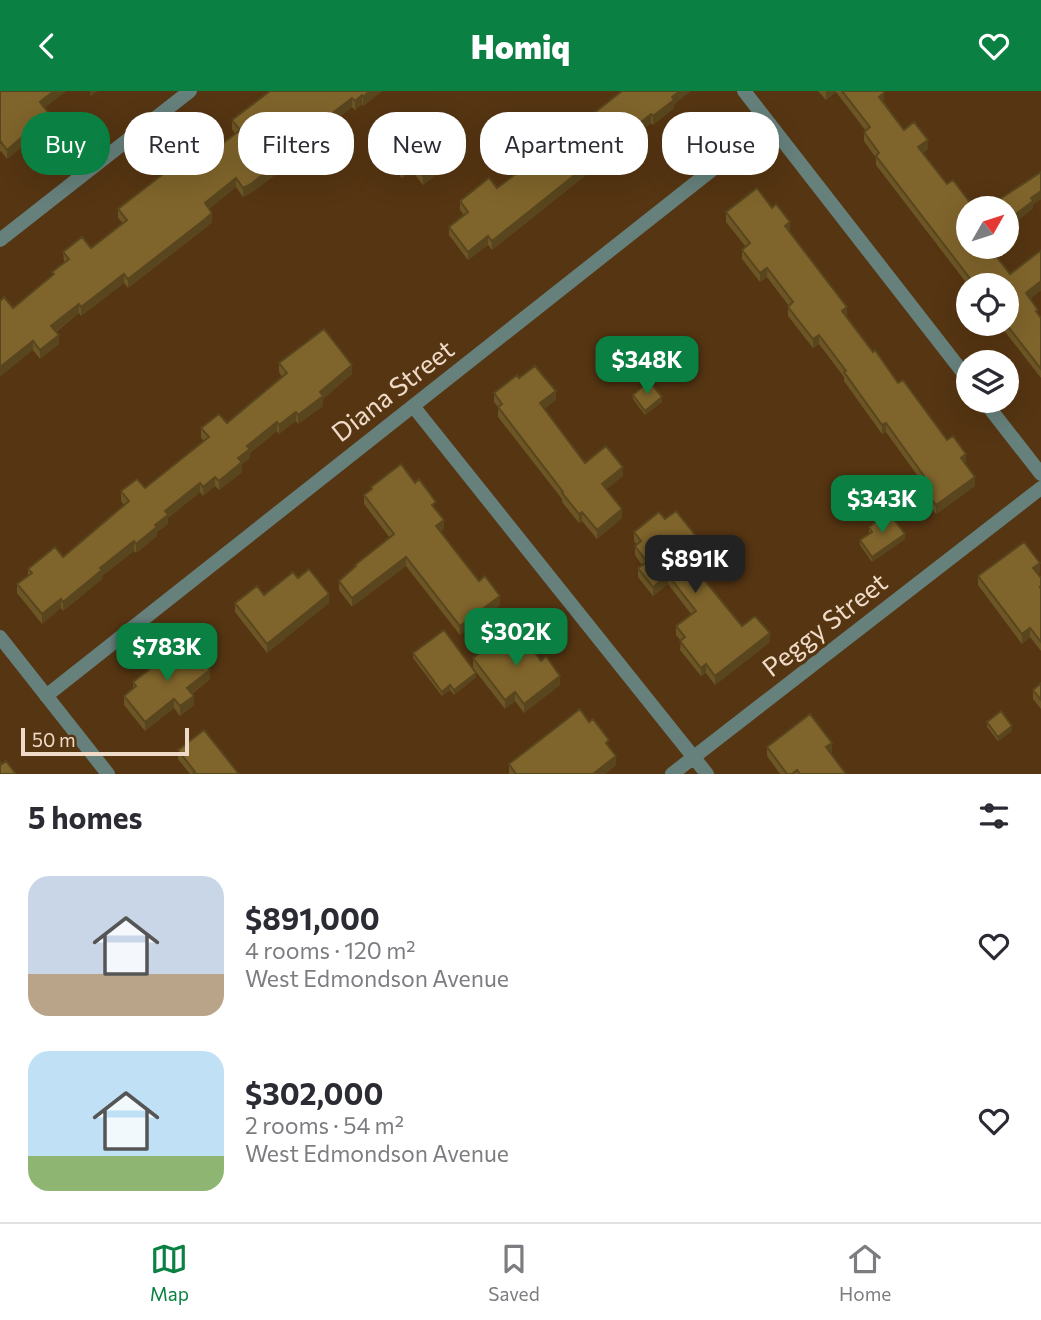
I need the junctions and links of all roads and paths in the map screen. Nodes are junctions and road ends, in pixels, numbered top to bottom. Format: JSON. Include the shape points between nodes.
{"nodes":[{"id":1,"x":190,"y":91,"type":"edge"},
{"id":2,"x":744,"y":91,"type":"edge"},
{"id":3,"x":761,"y":112,"type":"edge"},
{"id":4,"x":779,"y":136,"type":"edge"},
{"id":5,"x":705,"y":175,"type":"edge"},
{"id":6,"x":0,"y":240,"type":"edge"},
{"id":7,"x":956,"y":364,"type":"edge"},
{"id":8,"x":413,"y":406,"type":"junction"},
{"id":9,"x":993,"y":413,"type":"edge"},
{"id":10,"x":1041,"y":474,"type":"edge"},
{"id":11,"x":1041,"y":488,"type":"edge"},
{"id":12,"x":0,"y":637,"type":"edge"},
{"id":13,"x":46,"y":696,"type":"junction"},
{"id":14,"x":694,"y":757,"type":"junction"},
{"id":15,"x":108,"y":774,"type":"edge"},
{"id":16,"x":672,"y":774,"type":"edge"},
{"id":17,"x":707,"y":774,"type":"edge"}],
"edges":[{"from":1,"to":6,"type":"street"},
{"from":2,"to":3,"type":"street"},
{"from":4,"to":7,"type":"street"},
{"from":5,"to":8,"type":"street","name":"Diana Street"},
{"from":8,"to":13,"type":"street","name":"Diana Street"},
{"from":8,"to":14,"type":"street"},
{"from":9,"to":10,"type":"street"},
{"from":11,"to":14,"type":"street","name":"Peggy Street"},
{"from":12,"to":13,"type":"street"},
{"from":13,"to":15,"type":"street"},
{"from":14,"to":16,"type":"street","name":"Peggy Street"},
{"from":14,"to":17,"type":"street"}]}
